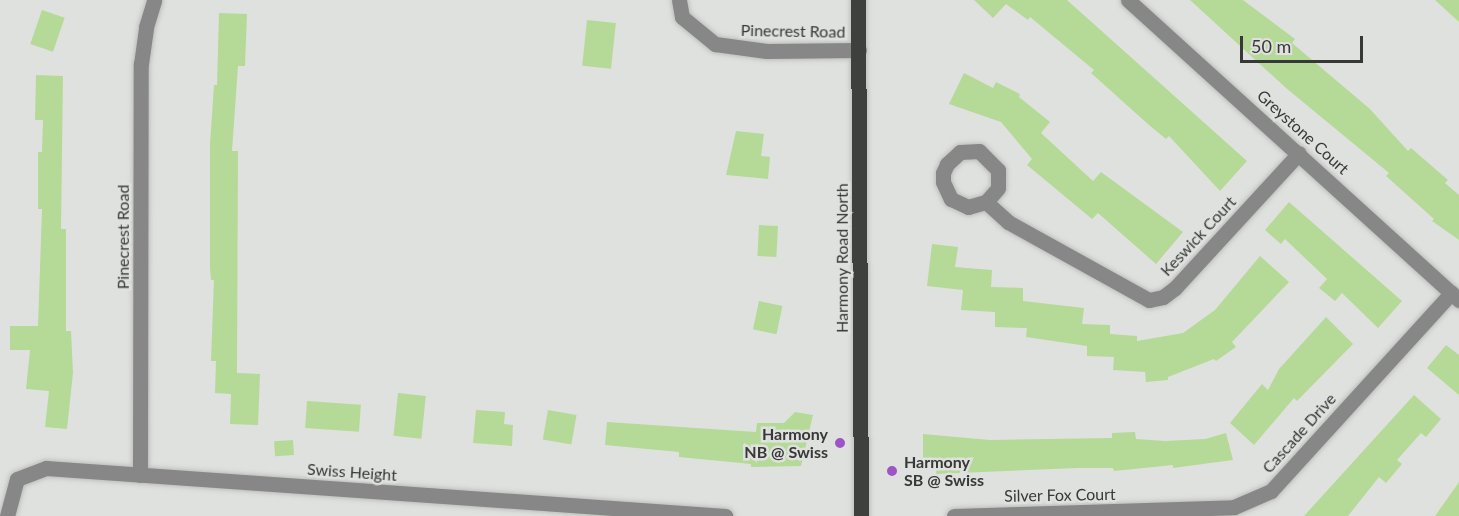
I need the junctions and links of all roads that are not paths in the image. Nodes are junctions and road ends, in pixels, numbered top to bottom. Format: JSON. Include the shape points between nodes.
{"nodes":[{"id":1,"x":154,"y":0,"type":"edge"},
{"id":2,"x":679,"y":0,"type":"edge"},
{"id":3,"x":858,"y":0,"type":"edge"},
{"id":4,"x":1128,"y":0,"type":"edge"},
{"id":5,"x":859,"y":50,"type":"junction"},
{"id":6,"x":1299,"y":153,"type":"junction"},
{"id":7,"x":986,"y":202,"type":"dead end"},
{"id":8,"x":1455,"y":297,"type":"edge"},
{"id":9,"x":140,"y":475,"type":"junction"},
{"id":10,"x":1130,"y":514,"type":"edge"},
{"id":11,"x":7,"y":516,"type":"edge"},
{"id":12,"x":725,"y":516,"type":"edge"},
{"id":13,"x":861,"y":516,"type":"edge"},
{"id":14,"x":954,"y":516,"type":"edge"}],
"edges":[{"from":1,"to":9,"type":"street","name":"Pinecrest Road","via":[[141,64]]},
{"from":2,"to":5,"type":"street","name":"Pinecrest Road","via":[[682,17],[715,44],[767,51]]},
{"from":3,"to":5,"type":"main road","name":"Harmony Road North"},
{"from":4,"to":6,"type":"street","name":"Greystone Court"},
{"from":5,"to":13,"type":"main road","name":"Harmony Road North"},
{"from":6,"to":7,"type":"street","name":"Keswick Court","via":[[1175,288],[1163,297],[1149,300],[1008,222]]},
{"from":6,"to":8,"type":"street","name":"Greystone Court"},
{"from":8,"to":10,"type":"street","name":"Cascade Drive","via":[[1271,491],[1234,507]]},
{"from":9,"to":11,"type":"street","name":"Swiss Height","via":[[46,468],[17,478]]},
{"from":9,"to":12,"type":"street","name":"Swiss Height"},
{"from":10,"to":14,"type":"street","name":"Silver Fox Court"}]}
